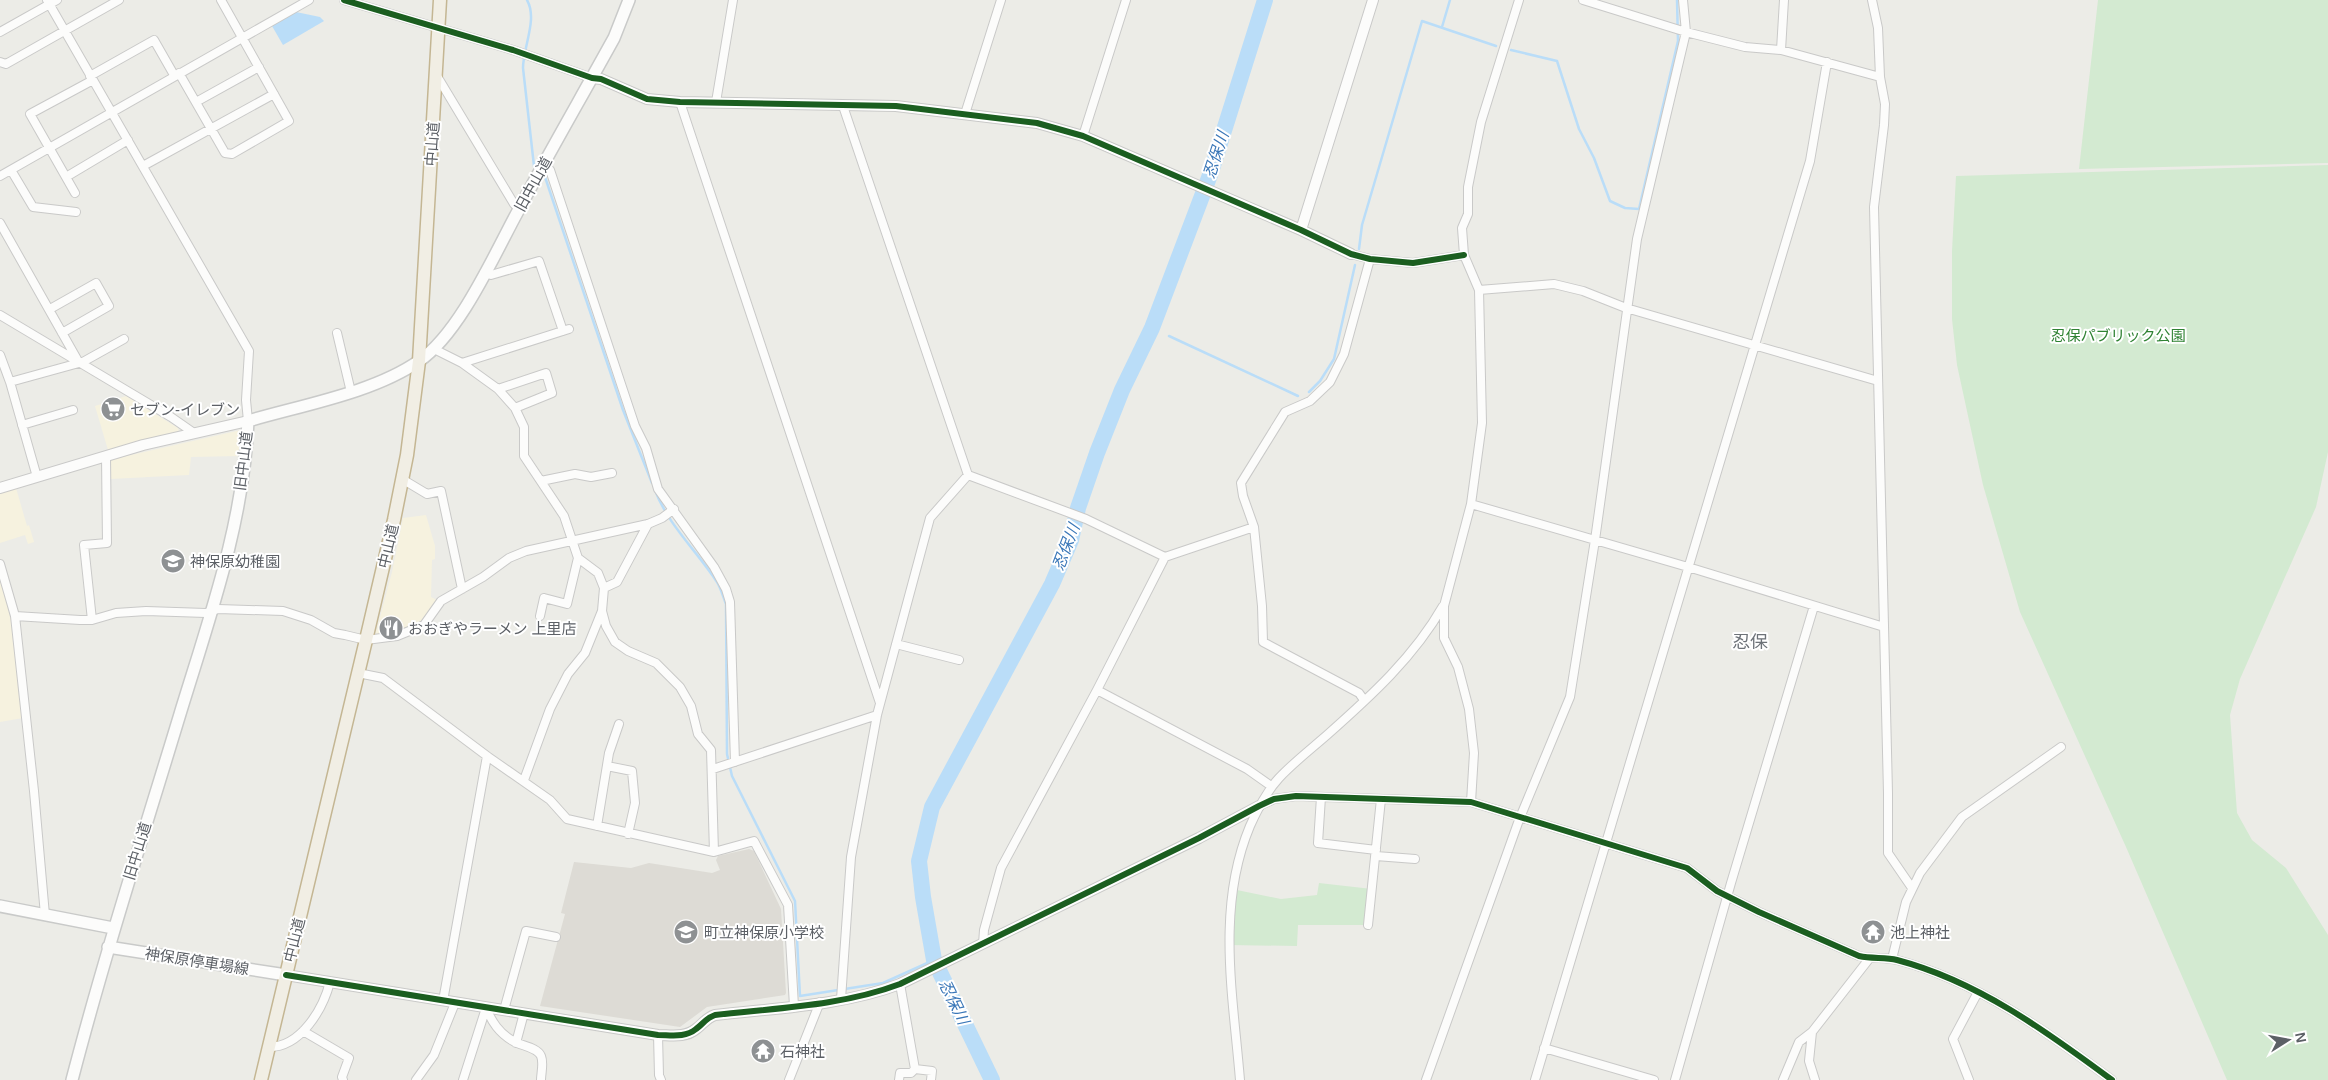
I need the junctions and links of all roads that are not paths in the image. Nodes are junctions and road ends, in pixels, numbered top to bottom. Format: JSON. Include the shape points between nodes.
{"nodes":[{"id":1,"x":119,"y":0,"type":"edge"},
{"id":2,"x":221,"y":0,"type":"edge"},
{"id":3,"x":308,"y":0,"type":"edge"},
{"id":4,"x":344,"y":0,"type":"edge"},
{"id":5,"x":440,"y":0,"type":"edge"},
{"id":6,"x":629,"y":0,"type":"edge"},
{"id":7,"x":733,"y":0,"type":"edge"},
{"id":8,"x":1000,"y":0,"type":"edge"},
{"id":9,"x":1126,"y":0,"type":"edge"},
{"id":10,"x":1373,"y":0,"type":"edge"},
{"id":11,"x":1519,"y":0,"type":"edge"},
{"id":12,"x":1583,"y":0,"type":"edge"},
{"id":13,"x":1683,"y":0,"type":"edge"},
{"id":14,"x":1784,"y":0,"type":"edge"},
{"id":15,"x":1872,"y":0,"type":"edge"},
{"id":16,"x":51,"y":1,"type":"edge"},
{"id":17,"x":438,"y":30,"type":"junction"},
{"id":18,"x":65,"y":31,"type":"junction"},
{"id":19,"x":0,"y":32,"type":"edge"},
{"id":20,"x":1686,"y":32,"type":"junction"},
{"id":21,"x":242,"y":37,"type":"junction"},
{"id":22,"x":1781,"y":50,"type":"junction"},
{"id":23,"x":0,"y":62,"type":"edge"},
{"id":24,"x":1827,"y":62,"type":"junction"},
{"id":25,"x":259,"y":67,"type":"junction"},
{"id":26,"x":177,"y":74,"type":"junction"},
{"id":27,"x":436,"y":75,"type":"junction"},
{"id":28,"x":1880,"y":77,"type":"junction"},
{"id":29,"x":92,"y":78,"type":"junction"},
{"id":30,"x":592,"y":78,"type":"junction"},
{"id":31,"x":274,"y":94,"type":"junction"},
{"id":32,"x":196,"y":102,"type":"junction"},
{"id":33,"x":680,"y":102,"type":"junction"},
{"id":34,"x":716,"y":102,"type":"junction"},
{"id":35,"x":843,"y":106,"type":"junction"},
{"id":36,"x":112,"y":112,"type":"junction"},
{"id":37,"x":965,"y":114,"type":"junction"},
{"id":38,"x":210,"y":130,"type":"junction"},
{"id":39,"x":1083,"y":136,"type":"junction"},
{"id":40,"x":128,"y":140,"type":"junction"},
{"id":41,"x":49,"y":148,"type":"junction"},
{"id":42,"x":143,"y":166,"type":"junction"},
{"id":43,"x":542,"y":169,"type":"junction"},
{"id":44,"x":11,"y":170,"type":"junction"},
{"id":45,"x":0,"y":176,"type":"edge"},
{"id":46,"x":66,"y":177,"type":"junction"},
{"id":47,"x":75,"y":193,"type":"dead end"},
{"id":48,"x":519,"y":209,"type":"junction"},
{"id":49,"x":76,"y":212,"type":"dead end"},
{"id":50,"x":1,"y":228,"type":"edge"},
{"id":51,"x":1301,"y":230,"type":"junction"},
{"id":52,"x":1351,"y":254,"type":"joint"},
{"id":53,"x":1464,"y":256,"type":"junction"},
{"id":54,"x":1370,"y":259,"type":"junction"},
{"id":55,"x":484,"y":273,"type":"junction"},
{"id":56,"x":1479,"y":290,"type":"junction"},
{"id":57,"x":1626,"y":308,"type":"junction"},
{"id":58,"x":50,"y":309,"type":"junction"},
{"id":59,"x":0,"y":315,"type":"edge"},
{"id":60,"x":62,"y":333,"type":"junction"},
{"id":61,"x":337,"y":333,"type":"dead end"},
{"id":62,"x":124,"y":339,"type":"dead end"},
{"id":63,"x":1754,"y":345,"type":"junction"},
{"id":64,"x":434,"y":349,"type":"junction"},
{"id":65,"x":0,"y":355,"type":"edge"},
{"id":66,"x":419,"y":361,"type":"junction"},
{"id":67,"x":80,"y":363,"type":"junction"},
{"id":68,"x":462,"y":363,"type":"junction"},
{"id":69,"x":6,"y":381,"type":"edge"},
{"id":70,"x":1878,"y":381,"type":"junction"},
{"id":71,"x":498,"y":389,"type":"junction"},
{"id":72,"x":350,"y":392,"type":"junction"},
{"id":73,"x":515,"y":408,"type":"junction"},
{"id":74,"x":73,"y":410,"type":"dead end"},
{"id":75,"x":248,"y":421,"type":"junction"},
{"id":76,"x":22,"y":425,"type":"junction"},
{"id":77,"x":194,"y":433,"type":"junction"},
{"id":78,"x":106,"y":456,"type":"junction"},
{"id":79,"x":612,"y":473,"type":"dead end"},
{"id":80,"x":968,"y":475,"type":"junction"},
{"id":81,"x":37,"y":477,"type":"junction"},
{"id":82,"x":402,"y":479,"type":"junction"},
{"id":83,"x":541,"y":481,"type":"junction"},
{"id":84,"x":0,"y":488,"type":"edge"},
{"id":85,"x":1471,"y":504,"type":"junction"},
{"id":86,"x":674,"y":509,"type":"junction"},
{"id":87,"x":648,"y":524,"type":"junction"},
{"id":88,"x":1254,"y":527,"type":"junction"},
{"id":89,"x":1595,"y":540,"type":"junction"},
{"id":90,"x":572,"y":541,"type":"junction"},
{"id":91,"x":578,"y":558,"type":"junction"},
{"id":92,"x":1165,"y":558,"type":"junction"},
{"id":93,"x":0,"y":564,"type":"edge"},
{"id":94,"x":1688,"y":567,"type":"junction"},
{"id":95,"x":604,"y":588,"type":"junction"},
{"id":96,"x":462,"y":590,"type":"junction"},
{"id":97,"x":1444,"y":606,"type":"junction"},
{"id":98,"x":1814,"y":606,"type":"junction"},
{"id":99,"x":212,"y":611,"type":"junction"},
{"id":100,"x":602,"y":611,"type":"junction"},
{"id":101,"x":15,"y":616,"type":"junction"},
{"id":102,"x":540,"y":616,"type":"dead end"},
{"id":103,"x":92,"y":620,"type":"junction"},
{"id":104,"x":1884,"y":627,"type":"junction"},
{"id":105,"x":366,"y":640,"type":"junction"},
{"id":106,"x":896,"y":644,"type":"junction"},
{"id":107,"x":959,"y":660,"type":"dead end"},
{"id":108,"x":358,"y":673,"type":"junction"},
{"id":109,"x":1097,"y":690,"type":"junction"},
{"id":110,"x":1364,"y":700,"type":"junction"},
{"id":111,"x":880,"y":703,"type":"junction"},
{"id":112,"x":877,"y":715,"type":"junction"},
{"id":113,"x":619,"y":724,"type":"dead end"},
{"id":114,"x":2061,"y":747,"type":"dead end"},
{"id":115,"x":487,"y":756,"type":"junction"},
{"id":116,"x":735,"y":762,"type":"junction"},
{"id":117,"x":607,"y":766,"type":"junction"},
{"id":118,"x":713,"y":769,"type":"junction"},
{"id":119,"x":524,"y":780,"type":"junction"},
{"id":120,"x":1272,"y":786,"type":"junction"},
{"id":121,"x":1321,"y":797,"type":"junction"},
{"id":122,"x":1381,"y":799,"type":"junction"},
{"id":123,"x":1471,"y":802,"type":"junction"},
{"id":124,"x":1259,"y":806,"type":"junction"},
{"id":125,"x":1521,"y":816,"type":"junction"},
{"id":126,"x":597,"y":826,"type":"junction"},
{"id":127,"x":628,"y":834,"type":"junction"},
{"id":128,"x":1606,"y":842,"type":"junction"},
{"id":129,"x":714,"y":852,"type":"junction"},
{"id":130,"x":1376,"y":853,"type":"junction"},
{"id":131,"x":1415,"y":859,"type":"dead end"},
{"id":132,"x":1912,"y":888,"type":"junction"},
{"id":133,"x":1728,"y":896,"type":"junction"},
{"id":134,"x":0,"y":906,"type":"edge"},
{"id":135,"x":45,"y":915,"type":"junction"},
{"id":136,"x":1368,"y":925,"type":"dead end"},
{"id":137,"x":113,"y":928,"type":"junction"},
{"id":138,"x":556,"y":937,"type":"dead end"},
{"id":139,"x":983,"y":944,"type":"junction"},
{"id":140,"x":108,"y":947,"type":"junction"},
{"id":141,"x":1869,"y":959,"type":"junction"},
{"id":142,"x":1892,"y":959,"type":"junction"},
{"id":143,"x":286,"y":975,"type":"junction"},
{"id":144,"x":330,"y":982,"type":"junction"},
{"id":145,"x":900,"y":984,"type":"junction"},
{"id":146,"x":1978,"y":992,"type":"junction"},
{"id":147,"x":841,"y":999,"type":"junction"},
{"id":148,"x":442,"y":1001,"type":"junction"},
{"id":149,"x":820,"y":1002,"type":"junction"},
{"id":150,"x":455,"y":1003,"type":"junction"},
{"id":151,"x":794,"y":1006,"type":"junction"},
{"id":152,"x":486,"y":1008,"type":"junction"},
{"id":153,"x":504,"y":1010,"type":"junction"},
{"id":154,"x":524,"y":1014,"type":"junction"},
{"id":155,"x":303,"y":1031,"type":"junction"},
{"id":156,"x":1812,"y":1032,"type":"junction"},
{"id":157,"x":658,"y":1034,"type":"junction"},
{"id":158,"x":516,"y":1043,"type":"junction"},
{"id":159,"x":269,"y":1047,"type":"junction"},
{"id":160,"x":1544,"y":1048,"type":"junction"},
{"id":161,"x":915,"y":1069,"type":"junction"},
{"id":162,"x":659,"y":1078,"type":"edge"},
{"id":163,"x":420,"y":1079,"type":"edge"},
{"id":164,"x":72,"y":1080,"type":"edge"},
{"id":165,"x":261,"y":1080,"type":"edge"},
{"id":166,"x":343,"y":1080,"type":"edge"},
{"id":167,"x":463,"y":1080,"type":"edge"},
{"id":168,"x":541,"y":1080,"type":"edge"},
{"id":169,"x":789,"y":1080,"type":"edge"},
{"id":170,"x":899,"y":1080,"type":"edge"},
{"id":171,"x":930,"y":1080,"type":"edge"},
{"id":172,"x":1240,"y":1080,"type":"edge"},
{"id":173,"x":1426,"y":1080,"type":"edge"},
{"id":174,"x":1535,"y":1080,"type":"edge"},
{"id":175,"x":1654,"y":1080,"type":"edge"},
{"id":176,"x":1675,"y":1080,"type":"edge"},
{"id":177,"x":1783,"y":1080,"type":"edge"},
{"id":178,"x":1815,"y":1080,"type":"edge"},
{"id":179,"x":1969,"y":1080,"type":"edge"},
{"id":180,"x":2112,"y":1080,"type":"edge"}],
"edges":[{"from":1,"to":18,"type":"street"},
{"from":2,"to":21,"type":"street"},
{"from":3,"to":21,"type":"street"},
{"from":4,"to":17,"type":"street"},
{"from":5,"to":17,"type":"highway","name":"中山道"},
{"from":6,"to":30,"type":"main road","name":"旧中山道","via":[[614,38]]},
{"from":7,"to":34,"type":"street"},
{"from":8,"to":37,"type":"street"},
{"from":9,"to":39,"type":"street"},
{"from":10,"to":51,"type":"street"},
{"from":11,"to":53,"type":"street","via":[[1481,122],[1468,187],[1468,214],[1462,228]]},
{"from":12,"to":20,"type":"street"},
{"from":13,"to":20,"type":"street"},
{"from":14,"to":22,"type":"street"},
{"from":15,"to":28,"type":"street","via":[[1878,28]]},
{"from":16,"to":18,"type":"street"},
{"from":16,"to":19,"type":"street"},
{"from":17,"to":27,"type":"highway","name":"中山道"},
{"from":17,"to":30,"type":"street","via":[[513,50]]},
{"from":18,"to":23,"type":"street","via":[[6,64]]},
{"from":18,"to":29,"type":"street"},
{"from":20,"to":22,"type":"street","via":[[1745,47]]},
{"from":20,"to":57,"type":"street","via":[[1637,239]]},
{"from":21,"to":25,"type":"street"},
{"from":21,"to":26,"type":"street"},
{"from":22,"to":24,"type":"street"},
{"from":24,"to":28,"type":"street"},
{"from":24,"to":63,"type":"street","via":[[1810,161]]},
{"from":25,"to":31,"type":"street"},
{"from":25,"to":32,"type":"street"},
{"from":26,"to":29,"type":"street","via":[[154,40]]},
{"from":26,"to":32,"type":"street"},
{"from":26,"to":36,"type":"street"},
{"from":27,"to":48,"type":"street"},
{"from":27,"to":66,"type":"highway","name":"中山道"},
{"from":28,"to":70,"type":"street","via":[[1885,102],[1874,207]]},
{"from":29,"to":36,"type":"street"},
{"from":29,"to":41,"type":"street","via":[[30,114]]},
{"from":30,"to":33,"type":"street","via":[[647,100]]},
{"from":30,"to":43,"type":"main road","name":"旧中山道"},
{"from":31,"to":38,"type":"street"},
{"from":31,"to":38,"type":"street","via":[[289,121],[232,154],[226,153]]},
{"from":32,"to":38,"type":"street"},
{"from":33,"to":34,"type":"street"},
{"from":33,"to":111,"type":"street"},
{"from":34,"to":35,"type":"street"},
{"from":35,"to":37,"type":"street","via":[[896,106]]},
{"from":35,"to":80,"type":"street"},
{"from":36,"to":40,"type":"street"},
{"from":36,"to":41,"type":"street"},
{"from":37,"to":39,"type":"street","via":[[1037,123]]},
{"from":38,"to":42,"type":"street"},
{"from":39,"to":51,"type":"street"},
{"from":40,"to":42,"type":"street"},
{"from":40,"to":46,"type":"street"},
{"from":41,"to":44,"type":"street"},
{"from":41,"to":46,"type":"street"},
{"from":42,"to":75,"type":"street","via":[[249,351]]},
{"from":43,"to":48,"type":"main road","name":"旧中山道"},
{"from":43,"to":86,"type":"street","via":[[548,166],[550,170],[658,489]]},
{"from":44,"to":45,"type":"street"},
{"from":44,"to":49,"type":"street","via":[[33,206]]},
{"from":46,"to":47,"type":"street"},
{"from":48,"to":55,"type":"main road","name":"旧中山道"},
{"from":50,"to":58,"type":"street"},
{"from":51,"to":52,"type":"street"},
{"from":52,"to":54,"type":"street"},
{"from":53,"to":54,"type":"street","via":[[1413,263]]},
{"from":53,"to":56,"type":"street"},
{"from":54,"to":88,"type":"street","via":[[1344,354],[1330,382],[1310,401],[1285,412],[1241,483]]},
{"from":55,"to":64,"type":"main road","name":"旧中山道","via":[[450,331]]},
{"from":55,"to":68,"type":"street","via":[[491,276],[539,260],[566,330]]},
{"from":56,"to":57,"type":"street","via":[[1554,284],[1583,291]]},
{"from":56,"to":85,"type":"street","via":[[1482,423]]},
{"from":57,"to":63,"type":"street"},
{"from":57,"to":89,"type":"street"},
{"from":58,"to":60,"type":"street"},
{"from":58,"to":60,"type":"street","via":[[96,283],[109,306]]},
{"from":59,"to":67,"type":"street"},
{"from":60,"to":67,"type":"street"},
{"from":61,"to":72,"type":"street"},
{"from":62,"to":67,"type":"street"},
{"from":63,"to":70,"type":"street"},
{"from":63,"to":94,"type":"street"},
{"from":64,"to":66,"type":"main road","name":"旧中山道"},
{"from":64,"to":68,"type":"street"},
{"from":65,"to":69,"type":"street"},
{"from":66,"to":72,"type":"main road","name":"旧中山道","via":[[392,377]]},
{"from":66,"to":82,"type":"highway","name":"中山道"},
{"from":67,"to":69,"type":"street"},
{"from":67,"to":77,"type":"street"},
{"from":68,"to":71,"type":"street"},
{"from":69,"to":76,"type":"street"},
{"from":70,"to":104,"type":"street"},
{"from":71,"to":73,"type":"street"},
{"from":71,"to":73,"type":"street","via":[[546,373],[552,393]]},
{"from":72,"to":75,"type":"main road","name":"旧中山道"},
{"from":73,"to":83,"type":"street","via":[[524,427],[524,456]]},
{"from":74,"to":76,"type":"street"},
{"from":75,"to":77,"type":"street"},
{"from":75,"to":99,"type":"main road","name":"旧中山道","via":[[244,471]]},
{"from":76,"to":81,"type":"street"},
{"from":77,"to":78,"type":"street"},
{"from":78,"to":81,"type":"street"},
{"from":78,"to":103,"type":"street","via":[[107,543],[84,545]]},
{"from":79,"to":83,"type":"street","via":[[591,477],[575,474]]},
{"from":80,"to":92,"type":"street","via":[[1070,513]]},
{"from":80,"to":106,"type":"street","via":[[930,518]]},
{"from":81,"to":84,"type":"street"},
{"from":82,"to":96,"type":"street","via":[[427,494],[442,491]]},
{"from":82,"to":105,"type":"highway","name":"中山道"},
{"from":83,"to":90,"type":"street","via":[[564,516]]},
{"from":85,"to":89,"type":"street"},
{"from":85,"to":97,"type":"street"},
{"from":86,"to":87,"type":"street"},
{"from":86,"to":116,"type":"street","via":[[714,567],[730,602]]},
{"from":87,"to":90,"type":"street"},
{"from":87,"to":95,"type":"street","via":[[617,582]]},
{"from":88,"to":92,"type":"street"},
{"from":88,"to":110,"type":"street","via":[[1263,642],[1359,694]]},
{"from":89,"to":94,"type":"street"},
{"from":89,"to":125,"type":"street","via":[[1570,697]]},
{"from":90,"to":91,"type":"street"},
{"from":90,"to":96,"type":"street","via":[[509,558]]},
{"from":91,"to":95,"type":"street","via":[[598,573]]},
{"from":91,"to":102,"type":"street","via":[[567,604],[544,598]]},
{"from":92,"to":109,"type":"street"},
{"from":93,"to":101,"type":"street"},
{"from":94,"to":98,"type":"street"},
{"from":94,"to":128,"type":"street"},
{"from":95,"to":100,"type":"street"},
{"from":96,"to":105,"type":"street","via":[[441,601],[424,625],[397,636]]},
{"from":97,"to":110,"type":"street","via":[[1413,652]]},
{"from":97,"to":123,"type":"street","via":[[1444,638],[1458,667],[1469,709],[1474,753]]},
{"from":98,"to":104,"type":"street"},
{"from":98,"to":133,"type":"street"},
{"from":99,"to":103,"type":"street","via":[[130,612]]},
{"from":99,"to":105,"type":"street","via":[[283,612],[311,620],[334,632]]},
{"from":99,"to":137,"type":"main road","name":"旧中山道"},
{"from":100,"to":118,"type":"street","via":[[615,642],[656,664],[680,686],[691,706],[698,734],[711,750]]},
{"from":100,"to":119,"type":"street","via":[[585,653],[568,674],[550,709]]},
{"from":101,"to":103,"type":"street"},
{"from":101,"to":135,"type":"street"},
{"from":104,"to":132,"type":"street","via":[[1888,853]]},
{"from":105,"to":108,"type":"highway","name":"中山道"},
{"from":106,"to":107,"type":"street"},
{"from":106,"to":111,"type":"street"},
{"from":108,"to":115,"type":"street","via":[[383,678]]},
{"from":108,"to":143,"type":"highway","name":"中山道"},
{"from":109,"to":120,"type":"street","via":[[1247,769]]},
{"from":109,"to":139,"type":"street","via":[[1000,868]]},
{"from":110,"to":120,"type":"street"},
{"from":111,"to":112,"type":"street"},
{"from":112,"to":116,"type":"street"},
{"from":112,"to":147,"type":"street","via":[[851,857]]},
{"from":113,"to":117,"type":"street"},
{"from":114,"to":132,"type":"street","via":[[1962,817]]},
{"from":115,"to":119,"type":"street"},
{"from":115,"to":148,"type":"street"},
{"from":116,"to":118,"type":"street"},
{"from":117,"to":126,"type":"street"},
{"from":117,"to":127,"type":"street","via":[[632,771],[635,803]]},
{"from":118,"to":129,"type":"street"},
{"from":119,"to":126,"type":"street","via":[[550,800],[567,819]]},
{"from":120,"to":124,"type":"street"},
{"from":121,"to":122,"type":"street"},
{"from":121,"to":124,"type":"street","via":[[1274,799]]},
{"from":121,"to":130,"type":"street","via":[[1318,843]]},
{"from":122,"to":123,"type":"street"},
{"from":122,"to":130,"type":"street"},
{"from":123,"to":125,"type":"street"},
{"from":124,"to":139,"type":"street"},
{"from":124,"to":172,"type":"street","via":[[1242,845],[1231,896],[1229,945]]},
{"from":125,"to":128,"type":"street"},
{"from":125,"to":173,"type":"street"},
{"from":126,"to":127,"type":"street"},
{"from":127,"to":129,"type":"street"},
{"from":128,"to":133,"type":"street","via":[[1687,868]]},
{"from":128,"to":160,"type":"street"},
{"from":129,"to":151,"type":"street","via":[[754,841],[788,905]]},
{"from":130,"to":131,"type":"street"},
{"from":130,"to":136,"type":"street"},
{"from":132,"to":142,"type":"street"},
{"from":133,"to":141,"type":"street"},
{"from":133,"to":176,"type":"street"},
{"from":134,"to":135,"type":"main road"},
{"from":135,"to":137,"type":"main road"},
{"from":137,"to":140,"type":"main road","name":"旧中山道"},
{"from":138,"to":153,"type":"street","via":[[526,931]]},
{"from":139,"to":145,"type":"street"},
{"from":140,"to":143,"type":"main road","name":"神保原停車場線"},
{"from":140,"to":164,"type":"main road","name":"旧中山道"},
{"from":141,"to":142,"type":"street"},
{"from":141,"to":156,"type":"street"},
{"from":142,"to":146,"type":"street"},
{"from":143,"to":144,"type":"street"},
{"from":143,"to":159,"type":"highway","name":"中山道"},
{"from":144,"to":148,"type":"street"},
{"from":144,"to":155,"type":"street","via":[[326,999]]},
{"from":145,"to":147,"type":"street"},
{"from":145,"to":161,"type":"street"},
{"from":146,"to":179,"type":"street","via":[[1953,1039]]},
{"from":146,"to":180,"type":"street","via":[[2043,1030]]},
{"from":147,"to":149,"type":"street"},
{"from":148,"to":150,"type":"street"},
{"from":149,"to":151,"type":"street"},
{"from":149,"to":169,"type":"street"},
{"from":150,"to":152,"type":"street"},
{"from":150,"to":163,"type":"street"},
{"from":151,"to":157,"type":"street","via":[[715,1015],[685,1036]]},
{"from":152,"to":153,"type":"street"},
{"from":152,"to":158,"type":"street","via":[[501,1033]]},
{"from":152,"to":167,"type":"street"},
{"from":153,"to":154,"type":"street"},
{"from":154,"to":157,"type":"street"},
{"from":154,"to":158,"type":"street"},
{"from":155,"to":159,"type":"street","via":[[280,1047]]},
{"from":155,"to":166,"type":"street","via":[[349,1058]]},
{"from":156,"to":177,"type":"street","via":[[1799,1042]]},
{"from":156,"to":178,"type":"street","via":[[1809,1061]]},
{"from":157,"to":162,"type":"street"},
{"from":158,"to":168,"type":"street","via":[[541,1056]]},
{"from":159,"to":165,"type":"highway","name":"中山道"},
{"from":160,"to":174,"type":"street"},
{"from":160,"to":175,"type":"street"},
{"from":161,"to":170,"type":"street","via":[[911,1073],[900,1072]]},
{"from":161,"to":171,"type":"street","via":[[932,1071]]}]}
